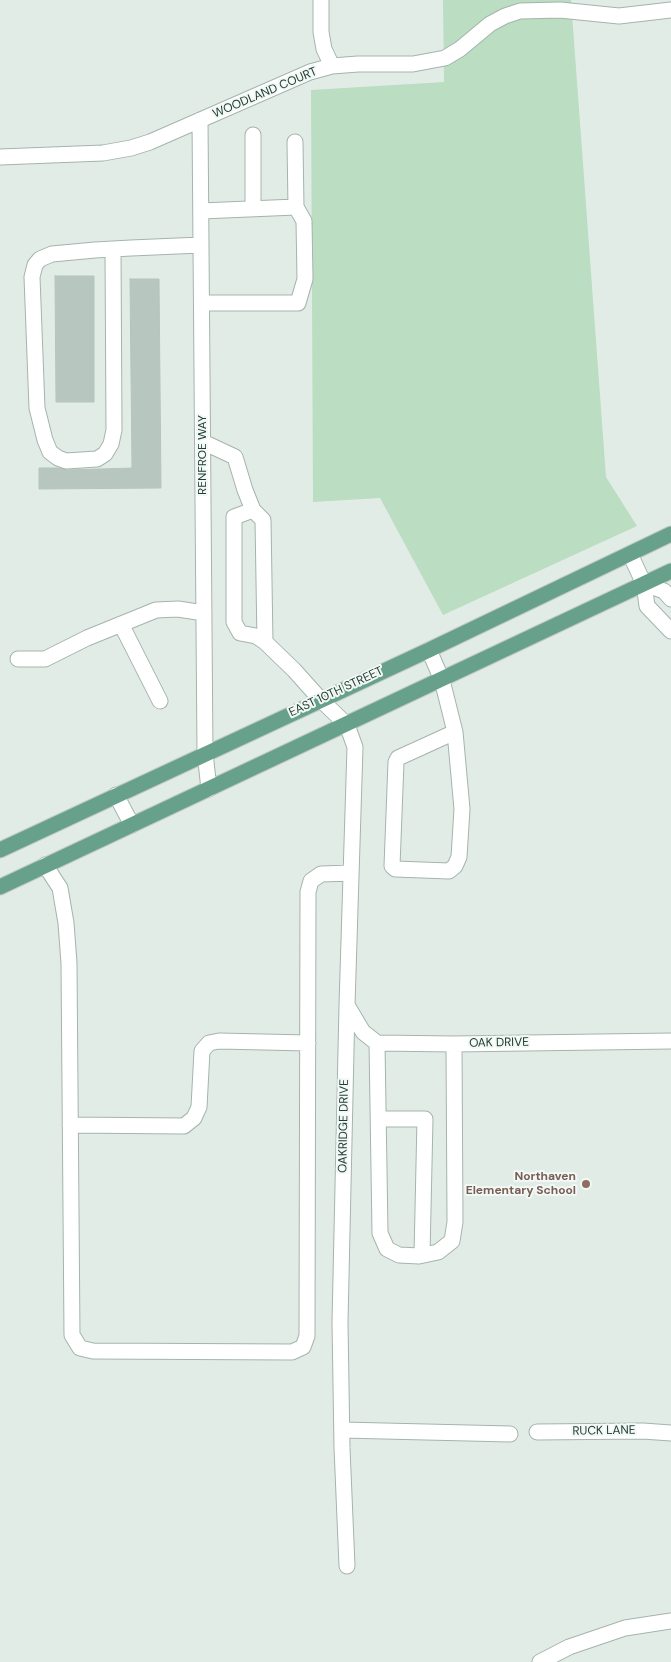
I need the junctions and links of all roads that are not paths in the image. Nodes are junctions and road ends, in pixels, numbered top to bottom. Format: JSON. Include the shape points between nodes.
{"nodes":[{"id":1,"x":320,"y":0,"type":"edge"},
{"id":2,"x":671,"y":10,"type":"edge"},
{"id":3,"x":332,"y":66,"type":"junction"},
{"id":4,"x":200,"y":120,"type":"junction"},
{"id":5,"x":253,"y":135,"type":"dead end"},
{"id":6,"x":295,"y":142,"type":"dead end"},
{"id":7,"x":0,"y":157,"type":"edge"},
{"id":8,"x":296,"y":207,"type":"junction"},
{"id":9,"x":253,"y":209,"type":"junction"},
{"id":10,"x":201,"y":212,"type":"junction"},
{"id":11,"x":201,"y":245,"type":"junction"},
{"id":12,"x":113,"y":249,"type":"junction"},
{"id":13,"x":202,"y":303,"type":"junction"},
{"id":14,"x":203,"y":442,"type":"junction"},
{"id":15,"x":253,"y":510,"type":"junction"},
{"id":16,"x":671,"y":534,"type":"edge"},
{"id":17,"x":630,"y":554,"type":"junction"},
{"id":18,"x":671,"y":571,"type":"edge"},
{"id":19,"x":644,"y":584,"type":"junction"},
{"id":20,"x":671,"y":599,"type":"edge"},
{"id":21,"x":204,"y":613,"type":"junction"},
{"id":22,"x":121,"y":624,"type":"junction"},
{"id":23,"x":671,"y":631,"type":"edge"},
{"id":24,"x":265,"y":642,"type":"junction"},
{"id":25,"x":429,"y":650,"type":"junction"},
{"id":26,"x":18,"y":658,"type":"dead end"},
{"id":27,"x":442,"y":680,"type":"junction"},
{"id":28,"x":320,"y":700,"type":"junction"},
{"id":29,"x":160,"y":701,"type":"dead end"},
{"id":30,"x":347,"y":725,"type":"junction"},
{"id":31,"x":455,"y":732,"type":"junction"},
{"id":32,"x":205,"y":752,"type":"junction"},
{"id":33,"x":209,"y":789,"type":"junction"},
{"id":34,"x":116,"y":794,"type":"junction"},
{"id":35,"x":132,"y":825,"type":"junction"},
{"id":36,"x":0,"y":850,"type":"edge"},
{"id":37,"x":45,"y":865,"type":"junction"},
{"id":38,"x":351,"y":873,"type":"junction"},
{"id":39,"x":0,"y":887,"type":"edge"},
{"id":40,"x":347,"y":1005,"type":"junction"},
{"id":41,"x":671,"y":1041,"type":"edge"},
{"id":42,"x":308,"y":1043,"type":"junction"},
{"id":43,"x":377,"y":1043,"type":"junction"},
{"id":44,"x":454,"y":1044,"type":"junction"},
{"id":45,"x":378,"y":1119,"type":"junction"},
{"id":46,"x":70,"y":1125,"type":"junction"},
{"id":47,"x":422,"y":1255,"type":"junction"},
{"id":48,"x":342,"y":1430,"type":"junction"},
{"id":49,"x":537,"y":1432,"type":"dead end"},
{"id":50,"x":671,"y":1433,"type":"edge"},
{"id":51,"x":510,"y":1434,"type":"dead end"},
{"id":52,"x":346,"y":1566,"type":"dead end"},
{"id":53,"x":671,"y":1621,"type":"edge"},
{"id":54,"x":540,"y":1662,"type":"edge"}],
"edges":[{"from":1,"to":3,"type":"street","via":[[324,49]]},
{"from":2,"to":3,"type":"street","name":"WOODLAND COURT","via":[[619,16],[560,10],[520,11],[490,24],[445,58],[413,64]]},
{"from":3,"to":4,"type":"street","name":"WOODLAND COURT","via":[[310,72]]},
{"from":4,"to":7,"type":"street","name":"WOODLAND COURT","via":[[150,142],[121,150]]},
{"from":4,"to":10,"type":"street","name":"RENFROE WAY"},
{"from":5,"to":9,"type":"street"},
{"from":6,"to":8,"type":"street"},
{"from":8,"to":9,"type":"street"},
{"from":8,"to":13,"type":"street","via":[[304,221],[305,279],[298,303]]},
{"from":9,"to":10,"type":"street"},
{"from":10,"to":11,"type":"street","name":"RENFROE WAY"},
{"from":11,"to":12,"type":"street"},
{"from":11,"to":13,"type":"street","name":"RENFROE WAY"},
{"from":12,"to":12,"type":"street","via":[[52,254],[40,259],[32,277],[37,408],[50,452],[66,461],[97,459],[111,444],[114,430]]},
{"from":13,"to":14,"type":"street","name":"RENFROE WAY"},
{"from":14,"to":15,"type":"street","via":[[235,457]]},
{"from":14,"to":21,"type":"street","name":"RENFROE WAY"},
{"from":15,"to":24,"type":"street","via":[[263,520]]},
{"from":15,"to":24,"type":"street","via":[[234,517],[234,622],[240,633],[256,636]]},
{"from":16,"to":17,"type":"main road","name":"EAST 10TH STREET"},
{"from":17,"to":19,"type":"street"},
{"from":17,"to":25,"type":"main road","name":"EAST 10TH STREET"},
{"from":18,"to":19,"type":"main road"},
{"from":19,"to":20,"type":"street","via":[[664,592]]},
{"from":19,"to":23,"type":"street","via":[[647,606]]},
{"from":19,"to":27,"type":"main road"},
{"from":21,"to":22,"type":"street","via":[[156,610]]},
{"from":21,"to":32,"type":"street","name":"RENFROE WAY"},
{"from":22,"to":26,"type":"street","via":[[45,659]]},
{"from":22,"to":29,"type":"street"},
{"from":24,"to":28,"type":"street","name":"OAKRIDGE DRIVE"},
{"from":25,"to":27,"type":"street"},
{"from":25,"to":28,"type":"main road","name":"EAST 10TH STREET"},
{"from":27,"to":30,"type":"main road"},
{"from":27,"to":31,"type":"street"},
{"from":28,"to":30,"type":"street","name":"OAKRIDGE DRIVE"},
{"from":28,"to":32,"type":"main road","name":"EAST 10TH STREET"},
{"from":30,"to":33,"type":"main road"},
{"from":30,"to":38,"type":"street","name":"OAKRIDGE DRIVE","via":[[355,747]]},
{"from":31,"to":31,"type":"street","via":[[398,758],[396,762],[392,866],[395,869],[449,871],[459,857],[462,809]]},
{"from":32,"to":33,"type":"street","name":"RENFROE WAY"},
{"from":32,"to":34,"type":"main road","name":"EAST 10TH STREET"},
{"from":33,"to":35,"type":"main road"},
{"from":34,"to":35,"type":"street"},
{"from":34,"to":36,"type":"main road","name":"EAST 10TH STREET"},
{"from":35,"to":37,"type":"main road"},
{"from":37,"to":39,"type":"main road"},
{"from":37,"to":46,"type":"street","via":[[60,888],[66,923]]},
{"from":38,"to":40,"type":"street","name":"OAKRIDGE DRIVE"},
{"from":38,"to":42,"type":"street","via":[[321,874],[311,881],[308,892]]},
{"from":40,"to":43,"type":"street","via":[[363,1032]]},
{"from":40,"to":48,"type":"street","name":"OAKRIDGE DRIVE","via":[[340,1322]]},
{"from":41,"to":44,"type":"street","name":"OAK DRIVE"},
{"from":42,"to":46,"type":"street","via":[[219,1040],[209,1043],[202,1051],[199,1107],[194,1118],[184,1126]]},
{"from":42,"to":46,"type":"street","via":[[307,1336],[303,1347],[292,1352],[93,1351],[80,1348],[72,1335]]},
{"from":43,"to":44,"type":"street","name":"OAK DRIVE"},
{"from":43,"to":45,"type":"street"},
{"from":44,"to":47,"type":"street","via":[[455,1222],[452,1241],[438,1252]]},
{"from":45,"to":47,"type":"street","via":[[380,1233],[387,1249],[399,1254]]},
{"from":45,"to":47,"type":"street","via":[[424,1119]]},
{"from":48,"to":51,"type":"street"},
{"from":48,"to":52,"type":"street","name":"OAKRIDGE DRIVE"},
{"from":49,"to":50,"type":"street","name":"RUCK LANE"},
{"from":53,"to":54,"type":"street","via":[[625,1628],[569,1647]]}]}
